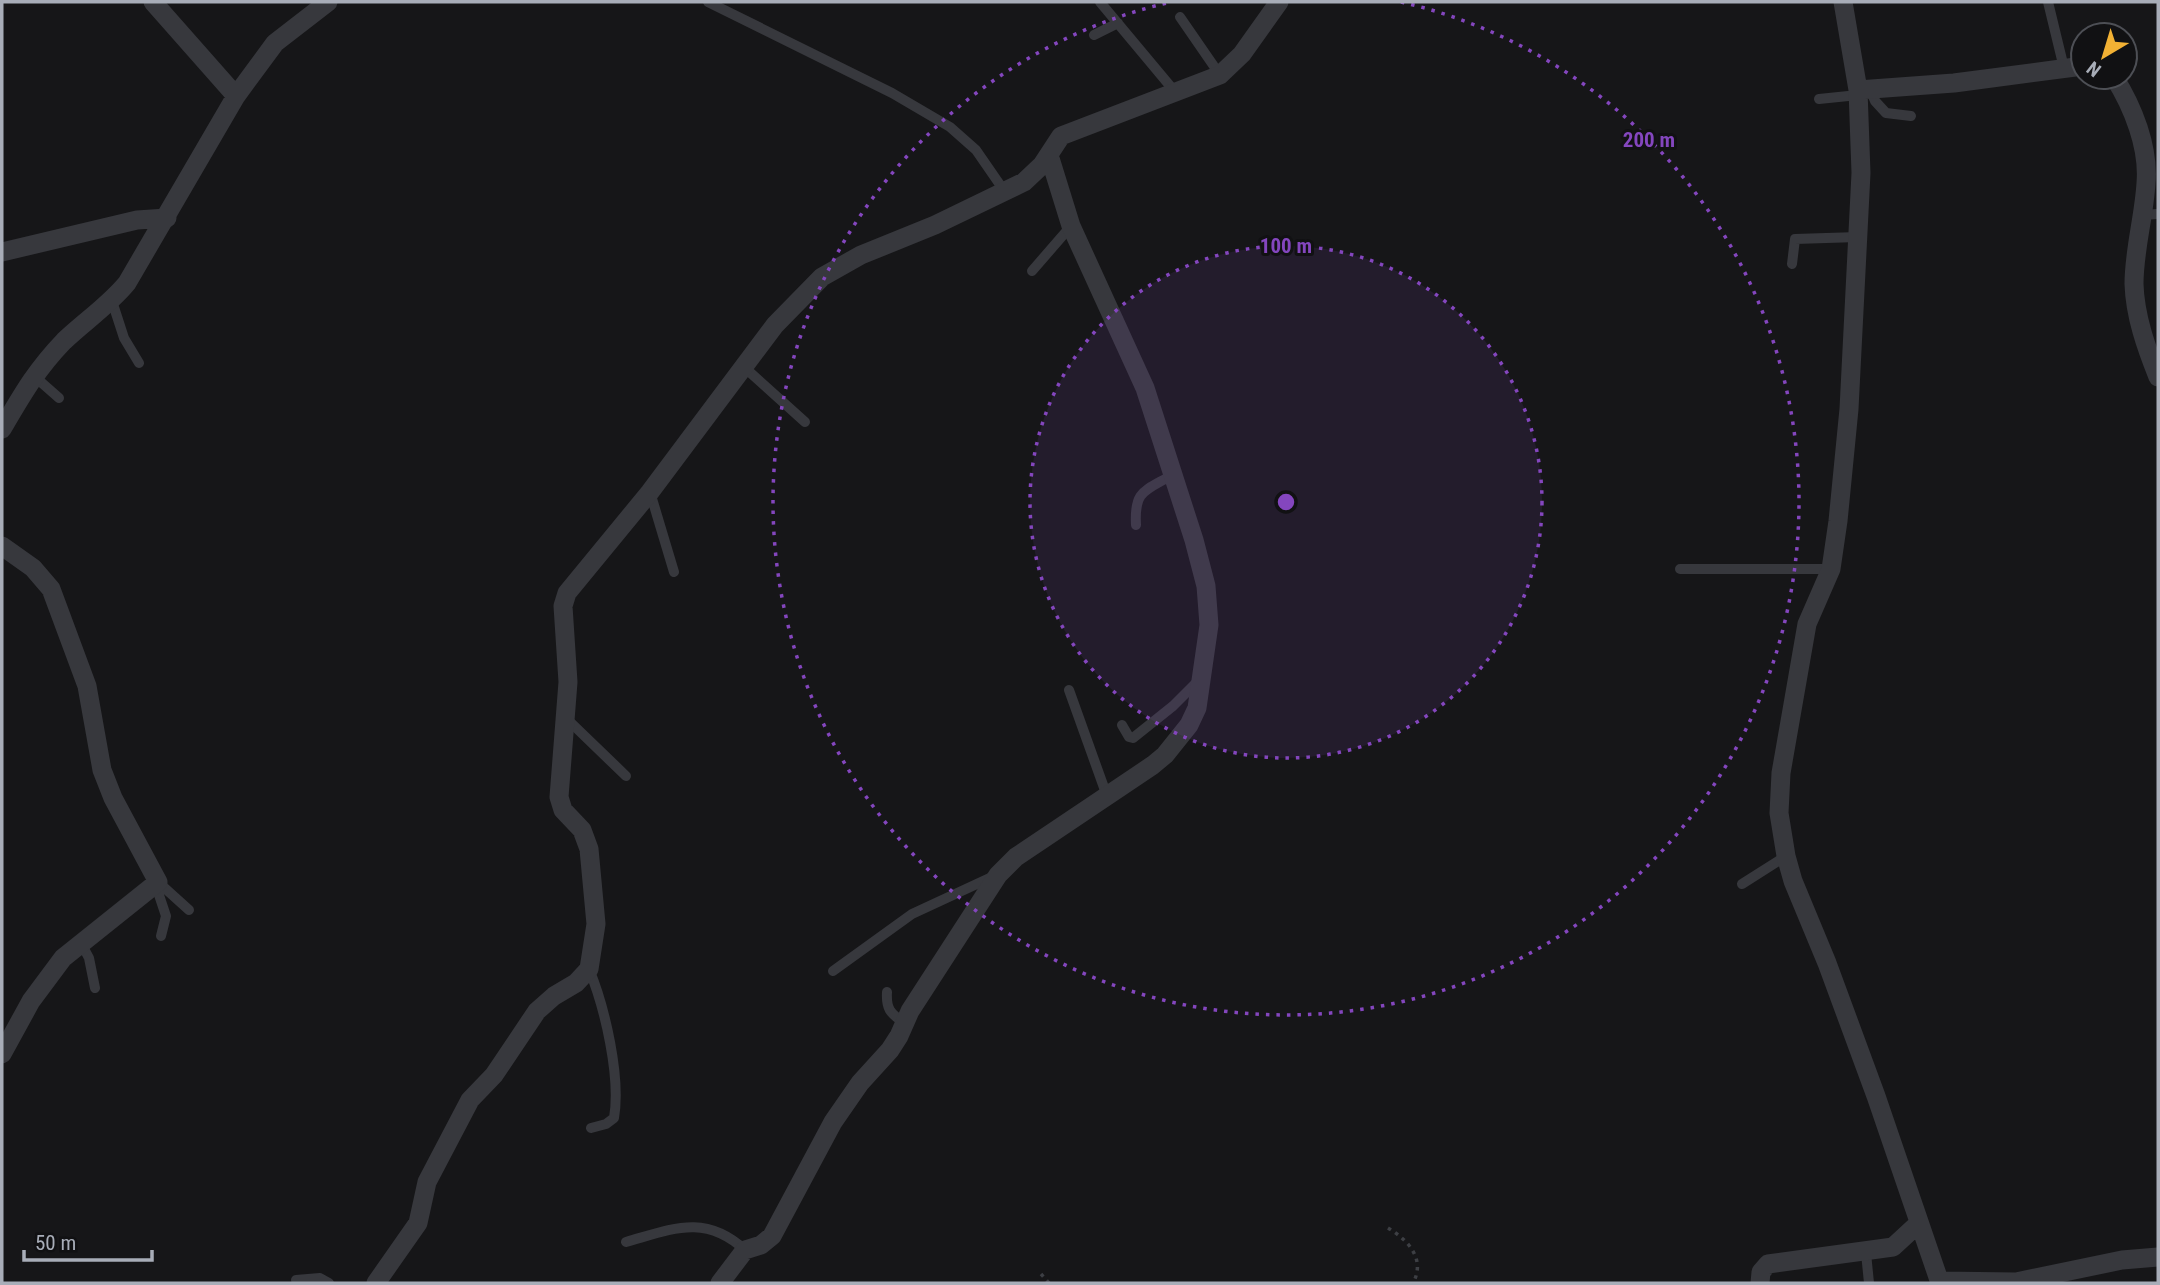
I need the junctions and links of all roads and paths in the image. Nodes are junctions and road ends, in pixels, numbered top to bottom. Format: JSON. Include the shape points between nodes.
{"nodes":[{"id":1,"x":153,"y":2,"type":"edge"},
{"id":2,"x":328,"y":2,"type":"edge"},
{"id":3,"x":708,"y":2,"type":"edge"},
{"id":4,"x":1100,"y":2,"type":"edge"},
{"id":5,"x":1279,"y":2,"type":"edge"},
{"id":6,"x":1843,"y":2,"type":"edge"},
{"id":7,"x":2048,"y":2,"type":"edge"},
{"id":8,"x":1180,"y":17,"type":"dead end"},
{"id":9,"x":1118,"y":23,"type":"junction"},
{"id":10,"x":1094,"y":35,"type":"dead end"},
{"id":11,"x":2069,"y":57,"type":"edge"},
{"id":12,"x":2069,"y":68,"type":"edge"},
{"id":13,"x":1220,"y":75,"type":"junction"},
{"id":14,"x":1862,"y":91,"type":"junction"},
{"id":15,"x":2122,"y":91,"type":"edge"},
{"id":16,"x":1177,"y":93,"type":"junction"},
{"id":17,"x":236,"y":96,"type":"junction"},
{"id":18,"x":1819,"y":99,"type":"dead end"},
{"id":19,"x":1911,"y":116,"type":"dead end"},
{"id":20,"x":1049,"y":155,"type":"junction"},
{"id":21,"x":1005,"y":193,"type":"junction"},
{"id":22,"x":2150,"y":214,"type":"edge"},
{"id":23,"x":167,"y":218,"type":"junction"},
{"id":24,"x":1071,"y":226,"type":"junction"},
{"id":25,"x":1858,"y":237,"type":"junction"},
{"id":26,"x":2,"y":252,"type":"edge"},
{"id":27,"x":1792,"y":264,"type":"dead end"},
{"id":28,"x":1032,"y":271,"type":"dead end"},
{"id":29,"x":112,"y":301,"type":"junction"},
{"id":30,"x":139,"y":363,"type":"dead end"},
{"id":31,"x":744,"y":367,"type":"junction"},
{"id":32,"x":33,"y":376,"type":"junction"},
{"id":33,"x":2158,"y":377,"type":"edge"},
{"id":34,"x":59,"y":398,"type":"dead end"},
{"id":35,"x":805,"y":422,"type":"dead end"},
{"id":36,"x":2,"y":429,"type":"edge"},
{"id":37,"x":1172,"y":475,"type":"junction"},
{"id":38,"x":650,"y":492,"type":"junction"},
{"id":39,"x":1136,"y":526,"type":"dead end"},
{"id":40,"x":2,"y":546,"type":"edge"},
{"id":41,"x":1680,"y":569,"type":"dead end"},
{"id":42,"x":1831,"y":569,"type":"junction"},
{"id":43,"x":674,"y":572,"type":"dead end"},
{"id":44,"x":1202,"y":676,"type":"junction"},
{"id":45,"x":1069,"y":690,"type":"dead end"},
{"id":46,"x":567,"y":719,"type":"junction"},
{"id":47,"x":1122,"y":725,"type":"dead end"},
{"id":48,"x":626,"y":776,"type":"dead end"},
{"id":49,"x":1107,"y":796,"type":"junction"},
{"id":50,"x":1786,"y":856,"type":"junction"},
{"id":51,"x":998,"y":875,"type":"junction"},
{"id":52,"x":157,"y":884,"type":"junction"},
{"id":53,"x":1742,"y":884,"type":"dead end"},
{"id":54,"x":189,"y":910,"type":"dead end"},
{"id":55,"x":161,"y":936,"type":"dead end"},
{"id":56,"x":81,"y":943,"type":"junction"},
{"id":57,"x":589,"y":969,"type":"junction"},
{"id":58,"x":833,"y":971,"type":"dead end"},
{"id":59,"x":95,"y":988,"type":"dead end"},
{"id":60,"x":887,"y":992,"type":"dead end"},
{"id":61,"x":904,"y":1023,"type":"junction"},
{"id":62,"x":2,"y":1054,"type":"edge"},
{"id":63,"x":591,"y":1128,"type":"dead end"},
{"id":64,"x":1920,"y":1223,"type":"junction"},
{"id":65,"x":1388,"y":1228,"type":"dead end"},
{"id":66,"x":626,"y":1242,"type":"dead end"},
{"id":67,"x":745,"y":1250,"type":"junction"},
{"id":68,"x":1866,"y":1252,"type":"junction"},
{"id":69,"x":2158,"y":1257,"type":"edge"},
{"id":70,"x":1041,"y":1274,"type":"dead end"},
{"id":71,"x":296,"y":1280,"type":"dead end"},
{"id":72,"x":1940,"y":1282,"type":"edge"},
{"id":73,"x":329,"y":1283,"type":"edge"},
{"id":74,"x":376,"y":1283,"type":"edge"},
{"id":75,"x":720,"y":1283,"type":"edge"},
{"id":76,"x":1049,"y":1283,"type":"edge"},
{"id":77,"x":1413,"y":1283,"type":"edge"},
{"id":78,"x":1760,"y":1283,"type":"edge"},
{"id":79,"x":1869,"y":1283,"type":"edge"}],
"edges":[{"from":1,"to":17,"type":"street"},
{"from":2,"to":17,"type":"street","via":[[275,43]]},
{"from":3,"to":21,"type":"lane","via":[[892,93],[950,127],[976,150]]},
{"from":4,"to":9,"type":"lane"},
{"from":5,"to":13,"type":"street","via":[[1242,54]]},
{"from":6,"to":14,"type":"street"},
{"from":7,"to":11,"type":"lane"},
{"from":8,"to":13,"type":"lane"},
{"from":9,"to":10,"type":"lane"},
{"from":9,"to":16,"type":"lane"},
{"from":12,"to":14,"type":"street"},
{"from":13,"to":16,"type":"street"},
{"from":14,"to":18,"type":"lane"},
{"from":14,"to":19,"type":"lane","via":[[1886,113]]},
{"from":14,"to":25,"type":"street"},
{"from":15,"to":22,"type":"street","via":[[2141,143]]},
{"from":16,"to":20,"type":"street","via":[[1061,136]]},
{"from":17,"to":23,"type":"street"},
{"from":20,"to":21,"type":"street","via":[[1034,174]]},
{"from":20,"to":24,"type":"street"},
{"from":21,"to":31,"type":"street","via":[[861,254],[822,277],[791,307]]},
{"from":22,"to":33,"type":"street","via":[[2136,253],[2134,288],[2139,323]]},
{"from":23,"to":26,"type":"street","via":[[137,220]]},
{"from":23,"to":29,"type":"street"},
{"from":24,"to":28,"type":"lane"},
{"from":24,"to":37,"type":"street","via":[[1145,388]]},
{"from":25,"to":27,"type":"lane","via":[[1795,239]]},
{"from":25,"to":42,"type":"street","via":[[1849,409]]},
{"from":29,"to":30,"type":"lane","via":[[124,338]]},
{"from":29,"to":32,"type":"street","via":[[74,332]]},
{"from":31,"to":35,"type":"lane"},
{"from":31,"to":38,"type":"street"},
{"from":32,"to":34,"type":"lane"},
{"from":32,"to":36,"type":"street"},
{"from":37,"to":39,"type":"lane","via":[[1136,501]]},
{"from":37,"to":44,"type":"street","via":[[1206,586],[1209,625]]},
{"from":38,"to":43,"type":"lane"},
{"from":38,"to":46,"type":"street","via":[[564,598]]},
{"from":40,"to":52,"type":"street","via":[[33,568],[51,589],[87,686],[102,770]]},
{"from":41,"to":42,"type":"lane"},
{"from":42,"to":50,"type":"street","via":[[1807,624],[1781,773],[1779,813]]},
{"from":44,"to":47,"type":"lane","via":[[1133,738]]},
{"from":44,"to":49,"type":"street","via":[[1189,725],[1165,755]]},
{"from":45,"to":49,"type":"lane"},
{"from":46,"to":48,"type":"lane"},
{"from":46,"to":57,"type":"street","via":[[560,804],[582,830],[589,849],[596,924]]},
{"from":49,"to":51,"type":"street"},
{"from":50,"to":53,"type":"lane"},
{"from":50,"to":64,"type":"street"},
{"from":51,"to":58,"type":"lane","via":[[912,914]]},
{"from":51,"to":61,"type":"street"},
{"from":52,"to":54,"type":"lane"},
{"from":52,"to":55,"type":"lane","via":[[166,916]]},
{"from":52,"to":56,"type":"street"},
{"from":56,"to":59,"type":"lane"},
{"from":56,"to":62,"type":"street","via":[[51,972]]},
{"from":57,"to":63,"type":"lane","via":[[601,1002],[615,1089],[614,1118]]},
{"from":57,"to":74,"type":"street","via":[[537,1012],[494,1075],[470,1100],[427,1182],[418,1223]]},
{"from":60,"to":61,"type":"lane","via":[[886,1006]]},
{"from":61,"to":67,"type":"street","via":[[890,1050],[833,1122],[772,1236]]},
{"from":64,"to":68,"type":"street","via":[[1894,1247]]},
{"from":64,"to":72,"type":"street"},
{"from":65,"to":77,"type":"path","via":[[1404,1237],[1414,1253],[1418,1274]]},
{"from":66,"to":67,"type":"lane","via":[[681,1227],[705,1227],[731,1237]]},
{"from":67,"to":75,"type":"street"},
{"from":68,"to":78,"type":"street","via":[[1768,1265],[1761,1272]]},
{"from":68,"to":79,"type":"lane"},
{"from":69,"to":72,"type":"street","via":[[2016,1282]]},
{"from":70,"to":76,"type":"path"},
{"from":71,"to":73,"type":"lane","via":[[320,1278]]}]}
